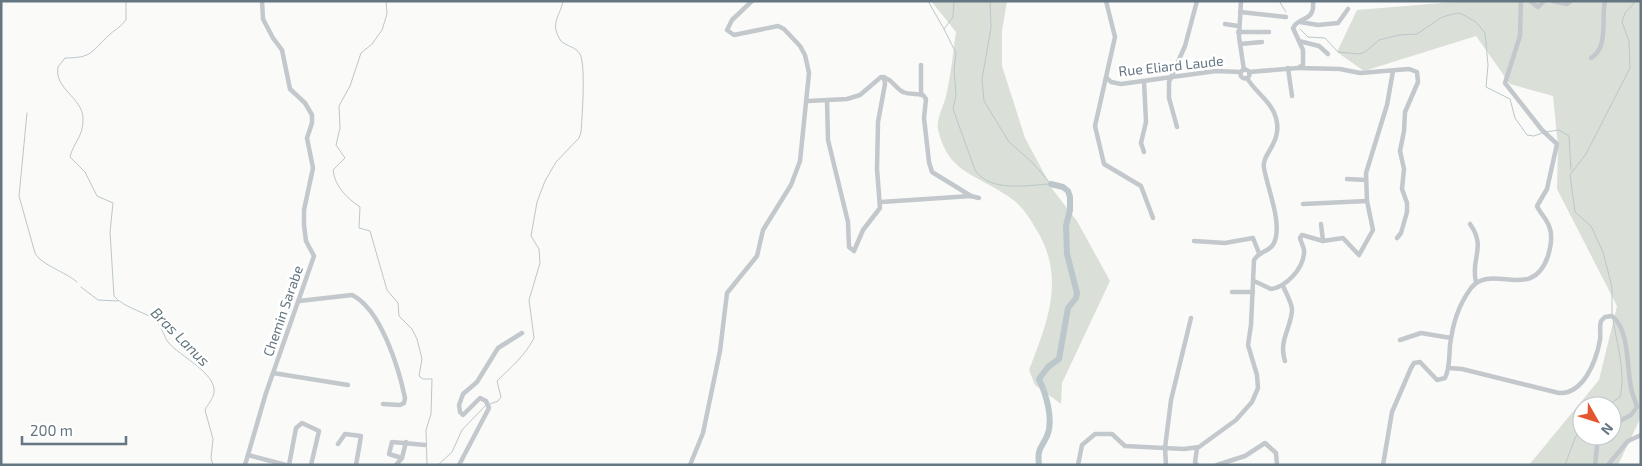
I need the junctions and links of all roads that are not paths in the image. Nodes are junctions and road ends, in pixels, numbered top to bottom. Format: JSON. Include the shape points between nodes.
{"nodes":[{"id":1,"x":262,"y":1,"type":"edge"},
{"id":2,"x":752,"y":1,"type":"edge"},
{"id":3,"x":1106,"y":1,"type":"edge"},
{"id":4,"x":1197,"y":1,"type":"edge"},
{"id":5,"x":1241,"y":1,"type":"edge"},
{"id":6,"x":1313,"y":1,"type":"edge"},
{"id":7,"x":1521,"y":1,"type":"edge"},
{"id":8,"x":1530,"y":1,"type":"edge"},
{"id":9,"x":1544,"y":1,"type":"edge"},
{"id":10,"x":1553,"y":1,"type":"edge"},
{"id":11,"x":1572,"y":1,"type":"edge"},
{"id":12,"x":1605,"y":1,"type":"edge"},
{"id":13,"x":1348,"y":10,"type":"dead end"},
{"id":14,"x":1240,"y":12,"type":"junction"},
{"id":15,"x":1286,"y":17,"type":"dead end"},
{"id":16,"x":1300,"y":22,"type":"junction"},
{"id":17,"x":1225,"y":24,"type":"dead end"},
{"id":18,"x":1238,"y":29,"type":"junction"},
{"id":19,"x":1269,"y":32,"type":"dead end"},
{"id":20,"x":1299,"y":41,"type":"junction"},
{"id":21,"x":1262,"y":42,"type":"dead end"},
{"id":22,"x":1240,"y":44,"type":"junction"},
{"id":23,"x":1328,"y":54,"type":"dead end"},
{"id":24,"x":1591,"y":58,"type":"dead end"},
{"id":25,"x":921,"y":65,"type":"dead end"},
{"id":26,"x":1288,"y":68,"type":"junction"},
{"id":27,"x":1298,"y":68,"type":"junction"},
{"id":28,"x":1242,"y":71,"type":"junction"},
{"id":29,"x":1393,"y":71,"type":"junction"},
{"id":30,"x":1249,"y":72,"type":"junction"},
{"id":31,"x":884,"y":77,"type":"junction"},
{"id":32,"x":1106,"y":77,"type":"junction"},
{"id":33,"x":1171,"y":78,"type":"junction"},
{"id":34,"x":1247,"y":78,"type":"junction"},
{"id":35,"x":1144,"y":80,"type":"junction"},
{"id":36,"x":921,"y":95,"type":"junction"},
{"id":37,"x":1292,"y":96,"type":"dead end"},
{"id":38,"x":828,"y":100,"type":"junction"},
{"id":39,"x":808,"y":101,"type":"junction"},
{"id":40,"x":1177,"y":127,"type":"dead end"},
{"id":41,"x":1144,"y":152,"type":"dead end"},
{"id":42,"x":1347,"y":179,"type":"dead end"},
{"id":43,"x":1366,"y":180,"type":"junction"},
{"id":44,"x":971,"y":196,"type":"junction"},
{"id":45,"x":978,"y":198,"type":"dead end"},
{"id":46,"x":1368,"y":201,"type":"junction"},
{"id":47,"x":881,"y":202,"type":"junction"},
{"id":48,"x":1303,"y":204,"type":"dead end"},
{"id":49,"x":1153,"y":218,"type":"dead end"},
{"id":50,"x":1321,"y":224,"type":"dead end"},
{"id":51,"x":1470,"y":224,"type":"dead end"},
{"id":52,"x":1397,"y":238,"type":"dead end"},
{"id":53,"x":1194,"y":240,"type":"dead end"},
{"id":54,"x":1323,"y":241,"type":"junction"},
{"id":55,"x":1259,"y":253,"type":"junction"},
{"id":56,"x":1254,"y":281,"type":"junction"},
{"id":57,"x":1476,"y":282,"type":"junction"},
{"id":58,"x":1283,"y":286,"type":"junction"},
{"id":59,"x":1232,"y":292,"type":"dead end"},
{"id":60,"x":1253,"y":292,"type":"junction"},
{"id":61,"x":299,"y":301,"type":"junction"},
{"id":62,"x":1191,"y":318,"type":"dead end"},
{"id":63,"x":522,"y":333,"type":"dead end"},
{"id":64,"x":1451,"y":338,"type":"junction"},
{"id":65,"x":1400,"y":340,"type":"dead end"},
{"id":66,"x":1286,"y":361,"type":"dead end"},
{"id":67,"x":1449,"y":368,"type":"junction"},
{"id":68,"x":273,"y":373,"type":"junction"},
{"id":69,"x":348,"y":385,"type":"dead end"},
{"id":70,"x":383,"y":404,"type":"dead end"},
{"id":71,"x":1622,"y":420,"type":"edge"},
{"id":72,"x":1641,"y":435,"type":"edge"},
{"id":73,"x":406,"y":442,"type":"junction"},
{"id":74,"x":338,"y":444,"type":"dead end"},
{"id":75,"x":425,"y":445,"type":"dead end"},
{"id":76,"x":1596,"y":446,"type":"edge"},
{"id":77,"x":1165,"y":448,"type":"junction"},
{"id":78,"x":1197,"y":448,"type":"junction"},
{"id":79,"x":248,"y":455,"type":"junction"},
{"id":80,"x":402,"y":458,"type":"junction"},
{"id":81,"x":245,"y":465,"type":"edge"},
{"id":82,"x":288,"y":465,"type":"edge"},
{"id":83,"x":311,"y":465,"type":"edge"},
{"id":84,"x":356,"y":465,"type":"edge"},
{"id":85,"x":396,"y":465,"type":"edge"},
{"id":86,"x":459,"y":465,"type":"edge"},
{"id":87,"x":690,"y":465,"type":"edge"},
{"id":88,"x":1078,"y":465,"type":"edge"},
{"id":89,"x":1166,"y":465,"type":"edge"},
{"id":90,"x":1197,"y":465,"type":"edge"},
{"id":91,"x":1217,"y":465,"type":"edge"},
{"id":92,"x":1276,"y":465,"type":"edge"},
{"id":93,"x":1384,"y":465,"type":"edge"},
{"id":94,"x":1594,"y":465,"type":"edge"},
{"id":95,"x":1608,"y":465,"type":"edge"}],
"edges":[{"from":1,"to":61,"type":"street","name":"Chemin Sarabe","via":[[263,19],[282,50],[290,90],[305,103],[313,119],[307,138],[313,168],[304,225],[306,241],[314,256]]},
{"from":2,"to":39,"type":"street","via":[[732,20],[728,30],[734,34],[772,26],[784,28],[805,55],[810,73]]},
{"from":3,"to":32,"type":"street","via":[[1115,33]]},
{"from":4,"to":33,"type":"street","via":[[1185,46]]},
{"from":5,"to":14,"type":"street"},
{"from":6,"to":16,"type":"street","via":[[1312,13]]},
{"from":7,"to":57,"type":"street","via":[[1520,36],[1505,83],[1557,144],[1547,189],[1537,204],[1551,232],[1547,259],[1538,274],[1530,279],[1483,279]]},
{"from":8,"to":9,"type":"street","via":[[1538,7]]},
{"from":10,"to":11,"type":"street","via":[[1565,4]]},
{"from":12,"to":24,"type":"street","via":[[1601,46]]},
{"from":13,"to":16,"type":"street","via":[[1338,23],[1318,25]]},
{"from":14,"to":15,"type":"street"},
{"from":14,"to":18,"type":"street"},
{"from":16,"to":20,"type":"street","via":[[1293,28]]},
{"from":17,"to":18,"type":"street"},
{"from":18,"to":19,"type":"street"},
{"from":18,"to":22,"type":"street"},
{"from":20,"to":23,"type":"street","via":[[1319,46]]},
{"from":20,"to":27,"type":"street","via":[[1304,61]]},
{"from":21,"to":22,"type":"street"},
{"from":22,"to":28,"type":"street"},
{"from":25,"to":36,"type":"street"},
{"from":26,"to":27,"type":"street"},
{"from":26,"to":30,"type":"street"},
{"from":26,"to":37,"type":"street"},
{"from":27,"to":29,"type":"street","via":[[1360,73]]},
{"from":28,"to":30,"type":"street","name":"Rue Eliard Laude"},
{"from":28,"to":33,"type":"street","name":"Rue Eliard Laude","via":[[1216,71]]},
{"from":28,"to":34,"type":"street","via":[[1242,78]]},
{"from":29,"to":43,"type":"street"},
{"from":29,"to":52,"type":"street","via":[[1413,70],[1419,78],[1404,118],[1400,153],[1407,212]]},
{"from":30,"to":34,"type":"street"},
{"from":31,"to":36,"type":"street","via":[[908,94]]},
{"from":31,"to":38,"type":"street","via":[[876,79],[860,95]]},
{"from":31,"to":47,"type":"street","via":[[878,122],[877,169]]},
{"from":32,"to":35,"type":"street","name":"Rue Eliard Laude","via":[[1115,84]]},
{"from":32,"to":49,"type":"street","via":[[1095,126],[1102,160],[1112,171],[1141,186]]},
{"from":33,"to":35,"type":"street","name":"Rue Eliard Laude"},
{"from":33,"to":40,"type":"street","via":[[1169,98]]},
{"from":34,"to":55,"type":"street","via":[[1273,111],[1278,134],[1264,167],[1274,206],[1275,240],[1271,247]]},
{"from":35,"to":41,"type":"street","via":[[1146,122],[1141,143]]},
{"from":36,"to":44,"type":"street","via":[[926,100],[925,127],[932,172]]},
{"from":38,"to":39,"type":"street"},
{"from":38,"to":47,"type":"street","via":[[828,140],[848,222],[850,247],[854,252],[863,230],[880,210]]},
{"from":39,"to":87,"type":"street","via":[[800,161],[792,185],[768,219],[757,256],[727,294],[720,350],[703,433]]},
{"from":42,"to":43,"type":"street"},
{"from":43,"to":46,"type":"street"},
{"from":44,"to":45,"type":"street"},
{"from":44,"to":47,"type":"street"},
{"from":46,"to":48,"type":"street"},
{"from":46,"to":54,"type":"street","via":[[1374,230],[1360,255],[1343,238]]},
{"from":50,"to":54,"type":"street"},
{"from":51,"to":57,"type":"street","via":[[1479,241]]},
{"from":53,"to":55,"type":"street","via":[[1225,243],[1253,238]]},
{"from":54,"to":58,"type":"street","via":[[1301,236],[1304,257]]},
{"from":55,"to":56,"type":"street","via":[[1254,260]]},
{"from":56,"to":58,"type":"street","via":[[1271,289]]},
{"from":56,"to":60,"type":"street"},
{"from":57,"to":64,"type":"street","via":[[1458,309]]},
{"from":58,"to":66,"type":"street","via":[[1292,310],[1284,335]]},
{"from":59,"to":60,"type":"street"},
{"from":60,"to":78,"type":"street","via":[[1248,345],[1258,380],[1255,396],[1236,420]]},
{"from":61,"to":68,"type":"street","name":"Chemin Sarabe"},
{"from":61,"to":70,"type":"street","via":[[352,295],[366,307],[387,339],[399,368],[405,398],[400,405]]},
{"from":62,"to":77,"type":"street","via":[[1176,372]]},
{"from":63,"to":86,"type":"street","via":[[498,348],[477,382],[462,397],[459,405],[463,415],[480,398],[489,408]]},
{"from":64,"to":65,"type":"street","via":[[1421,333]]},
{"from":64,"to":67,"type":"street"},
{"from":67,"to":71,"type":"street","via":[[1559,393],[1569,392],[1589,371],[1597,350],[1600,323],[1603,318],[1614,317],[1629,361],[1631,389],[1637,407]]},
{"from":67,"to":93,"type":"street","via":[[1444,378],[1438,380],[1423,363],[1412,365],[1392,412]]},
{"from":68,"to":69,"type":"street"},
{"from":68,"to":79,"type":"street","name":"Chemin Sarabe"},
{"from":72,"to":95,"type":"street","via":[[1628,441]]},
{"from":73,"to":75,"type":"street"},
{"from":73,"to":80,"type":"street"},
{"from":73,"to":80,"type":"street","via":[[390,444],[389,454]]},
{"from":74,"to":84,"type":"street","via":[[345,434],[360,436]]},
{"from":76,"to":94,"type":"street"},
{"from":77,"to":78,"type":"street"},
{"from":77,"to":88,"type":"street","via":[[1124,446],[1112,434],[1101,432],[1082,445]]},
{"from":77,"to":89,"type":"street"},
{"from":78,"to":90,"type":"street"},
{"from":79,"to":81,"type":"street","name":"Chemin Sarabe"},
{"from":79,"to":82,"type":"street"},
{"from":80,"to":85,"type":"street"},
{"from":82,"to":83,"type":"street","via":[[296,428],[302,423],[319,431]]},
{"from":91,"to":92,"type":"street","via":[[1248,455],[1264,443],[1276,453]]}]}
